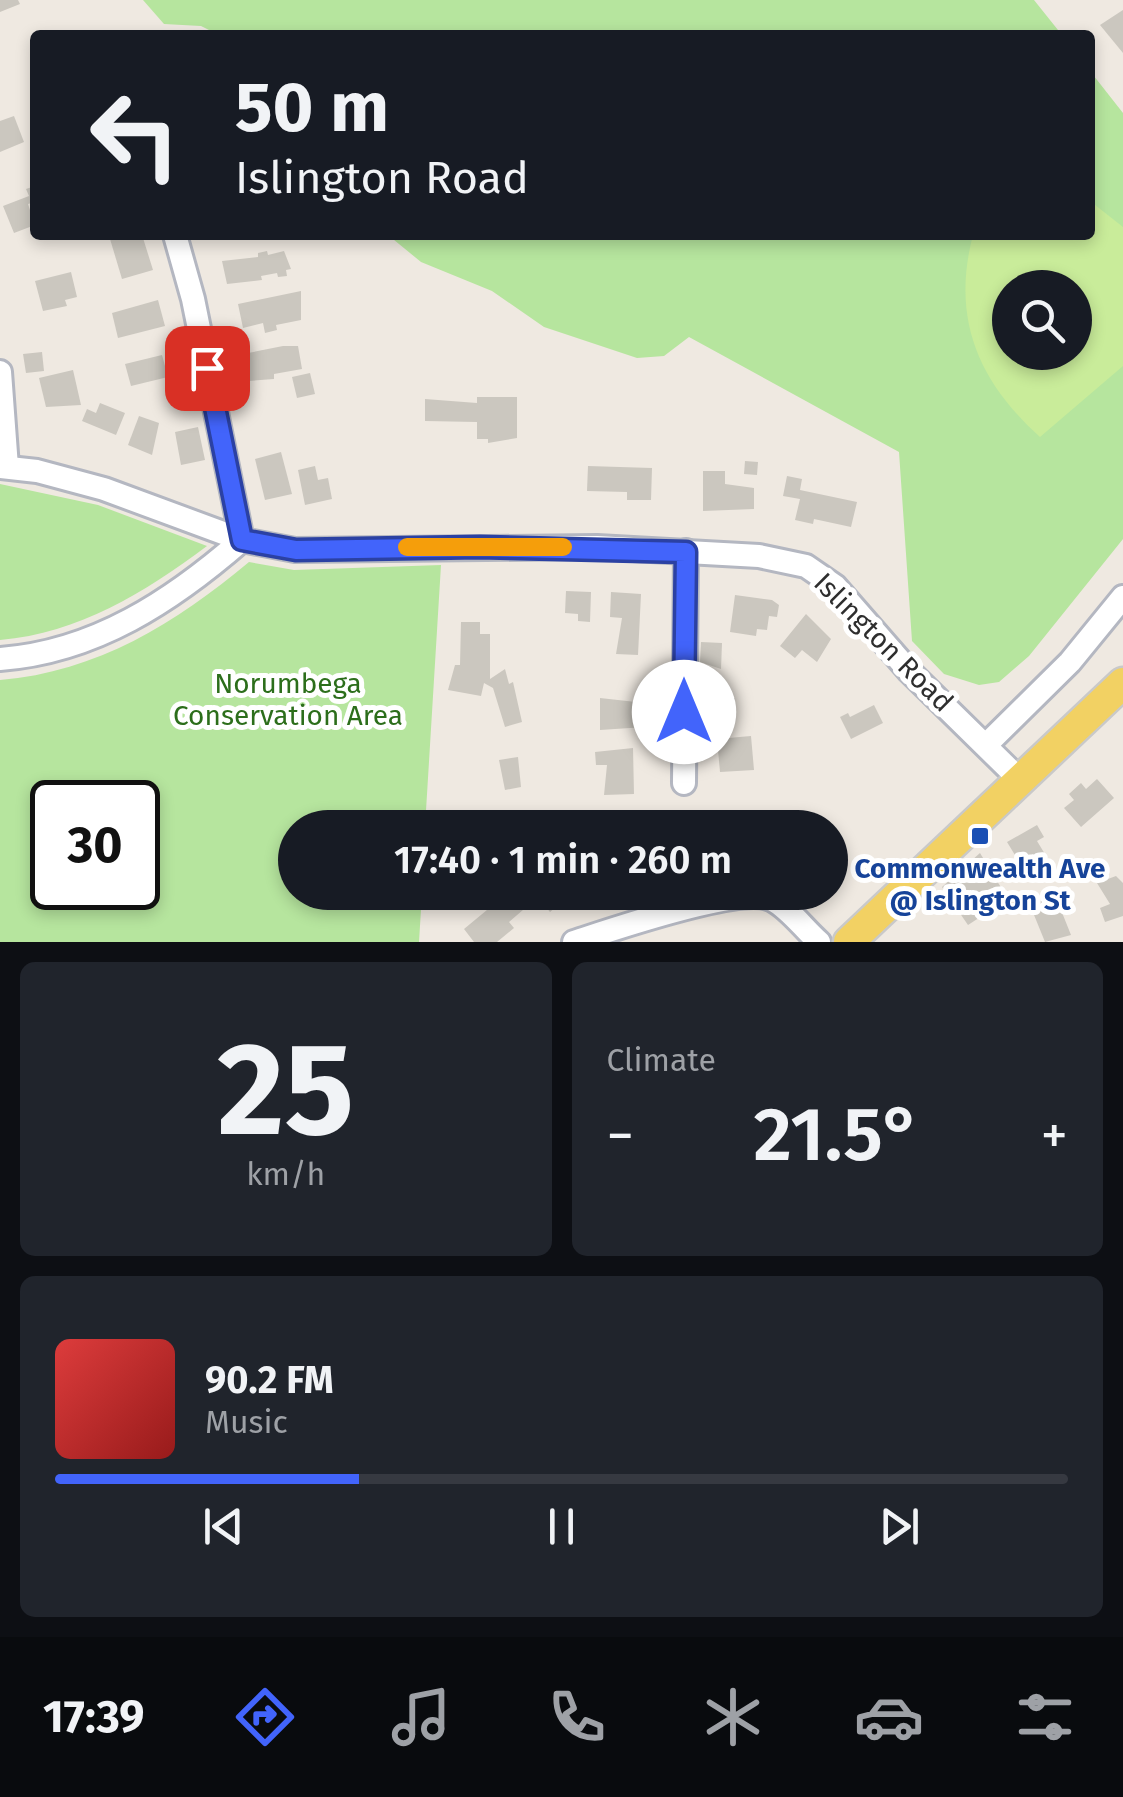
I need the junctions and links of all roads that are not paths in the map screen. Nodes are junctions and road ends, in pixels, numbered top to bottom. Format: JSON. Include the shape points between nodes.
{"nodes":[{"id":1,"x":176,"y":240,"type":"edge"},
{"id":2,"x":0,"y":372,"type":"edge"},
{"id":3,"x":3,"y":467,"type":"edge"},
{"id":4,"x":242,"y":540,"type":"junction"},
{"id":5,"x":686,"y":552,"type":"junction"},
{"id":6,"x":1123,"y":598,"type":"edge"},
{"id":7,"x":0,"y":659,"type":"edge"},
{"id":8,"x":1123,"y":683,"type":"edge"},
{"id":9,"x":986,"y":744,"type":"junction"},
{"id":10,"x":1020,"y":780,"type":"junction"},
{"id":11,"x":684,"y":783,"type":"dead end"},
{"id":12,"x":654,"y":916,"type":"junction"},
{"id":13,"x":574,"y":942,"type":"edge"},
{"id":14,"x":630,"y":942,"type":"edge"},
{"id":15,"x":820,"y":942,"type":"edge"},
{"id":16,"x":848,"y":942,"type":"edge"}],
"edges":[{"from":1,"to":4,"type":"street"},
{"from":2,"to":3,"type":"street","name":"Islington Road"},
{"from":3,"to":4,"type":"street","name":"Islington Road","via":[[104,488]]},
{"from":4,"to":5,"type":"street","name":"Islington Road","via":[[296,550]]},
{"from":4,"to":7,"type":"street","via":[[144,615],[64,648]]},
{"from":5,"to":9,"type":"street","name":"Islington Road","via":[[783,560],[820,574]]},
{"from":5,"to":11,"type":"street"},
{"from":6,"to":9,"type":"street","via":[[1070,662]]},
{"from":8,"to":10,"type":"main road"},
{"from":9,"to":10,"type":"street","name":"Islington Road"},
{"from":10,"to":16,"type":"main road"},
{"from":12,"to":13,"type":"street"},
{"from":12,"to":14,"type":"street"},
{"from":12,"to":15,"type":"street","via":[[765,897]]}]}
